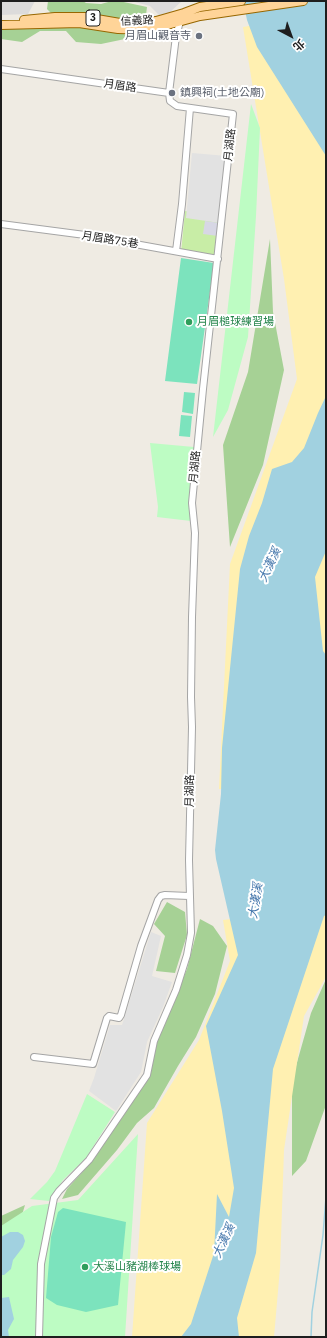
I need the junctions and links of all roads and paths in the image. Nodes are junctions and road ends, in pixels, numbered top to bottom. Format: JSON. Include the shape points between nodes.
{"nodes":[{"id":1,"x":241,"y":1,"type":"edge"},
{"id":2,"x":303,"y":1,"type":"edge"},
{"id":3,"x":184,"y":13,"type":"junction"},
{"id":4,"x":1,"y":22,"type":"edge"},
{"id":5,"x":180,"y":23,"type":"junction"},
{"id":6,"x":1,"y":25,"type":"edge"},
{"id":7,"x":1,"y":69,"type":"edge"},
{"id":8,"x":169,"y":93,"type":"junction"},
{"id":9,"x":190,"y":108,"type":"junction"},
{"id":10,"x":1,"y":224,"type":"edge"},
{"id":11,"x":176,"y":251,"type":"junction"},
{"id":12,"x":218,"y":259,"type":"junction"},
{"id":13,"x":189,"y":896,"type":"junction"},
{"id":14,"x":34,"y":1057,"type":"dead end"},
{"id":15,"x":39,"y":1337,"type":"edge"}],
"edges":[{"from":1,"to":3,"type":"main road","name":"信義路","number":"3","via":[[200,6]]},
{"from":2,"to":5,"type":"main road","name":"信義路","number":"3","via":[[200,16]]},
{"from":3,"to":4,"type":"main road","name":"信義路","number":"3","via":[[135,24],[85,16]]},
{"from":3,"to":5,"type":"street"},
{"from":5,"to":6,"type":"main road","name":"信義路","number":"3","via":[[149,30],[118,29],[79,23]]},
{"from":5,"to":8,"type":"street"},
{"from":7,"to":8,"type":"street","name":"月眉路"},
{"from":8,"to":9,"type":"street","name":"月湖路","via":[[170,101],[177,106]]},
{"from":9,"to":11,"type":"street"},
{"from":9,"to":12,"type":"street","name":"月湖路","via":[[234,114]]},
{"from":10,"to":11,"type":"street","name":"月眉路75巷"},
{"from":11,"to":12,"type":"street","name":"月眉路75巷"},
{"from":12,"to":13,"type":"street","name":"月湖路","via":[[192,503],[195,533],[191,646]]},
{"from":13,"to":14,"type":"street","via":[[165,895],[158,900],[141,946],[121,1015],[119,1018],[107,1018],[93,1064]]},
{"from":13,"to":15,"type":"street","name":"月湖路","via":[[191,933],[187,955],[176,990],[154,1041],[146,1075],[89,1160],[54,1198],[41,1264]]}]}
